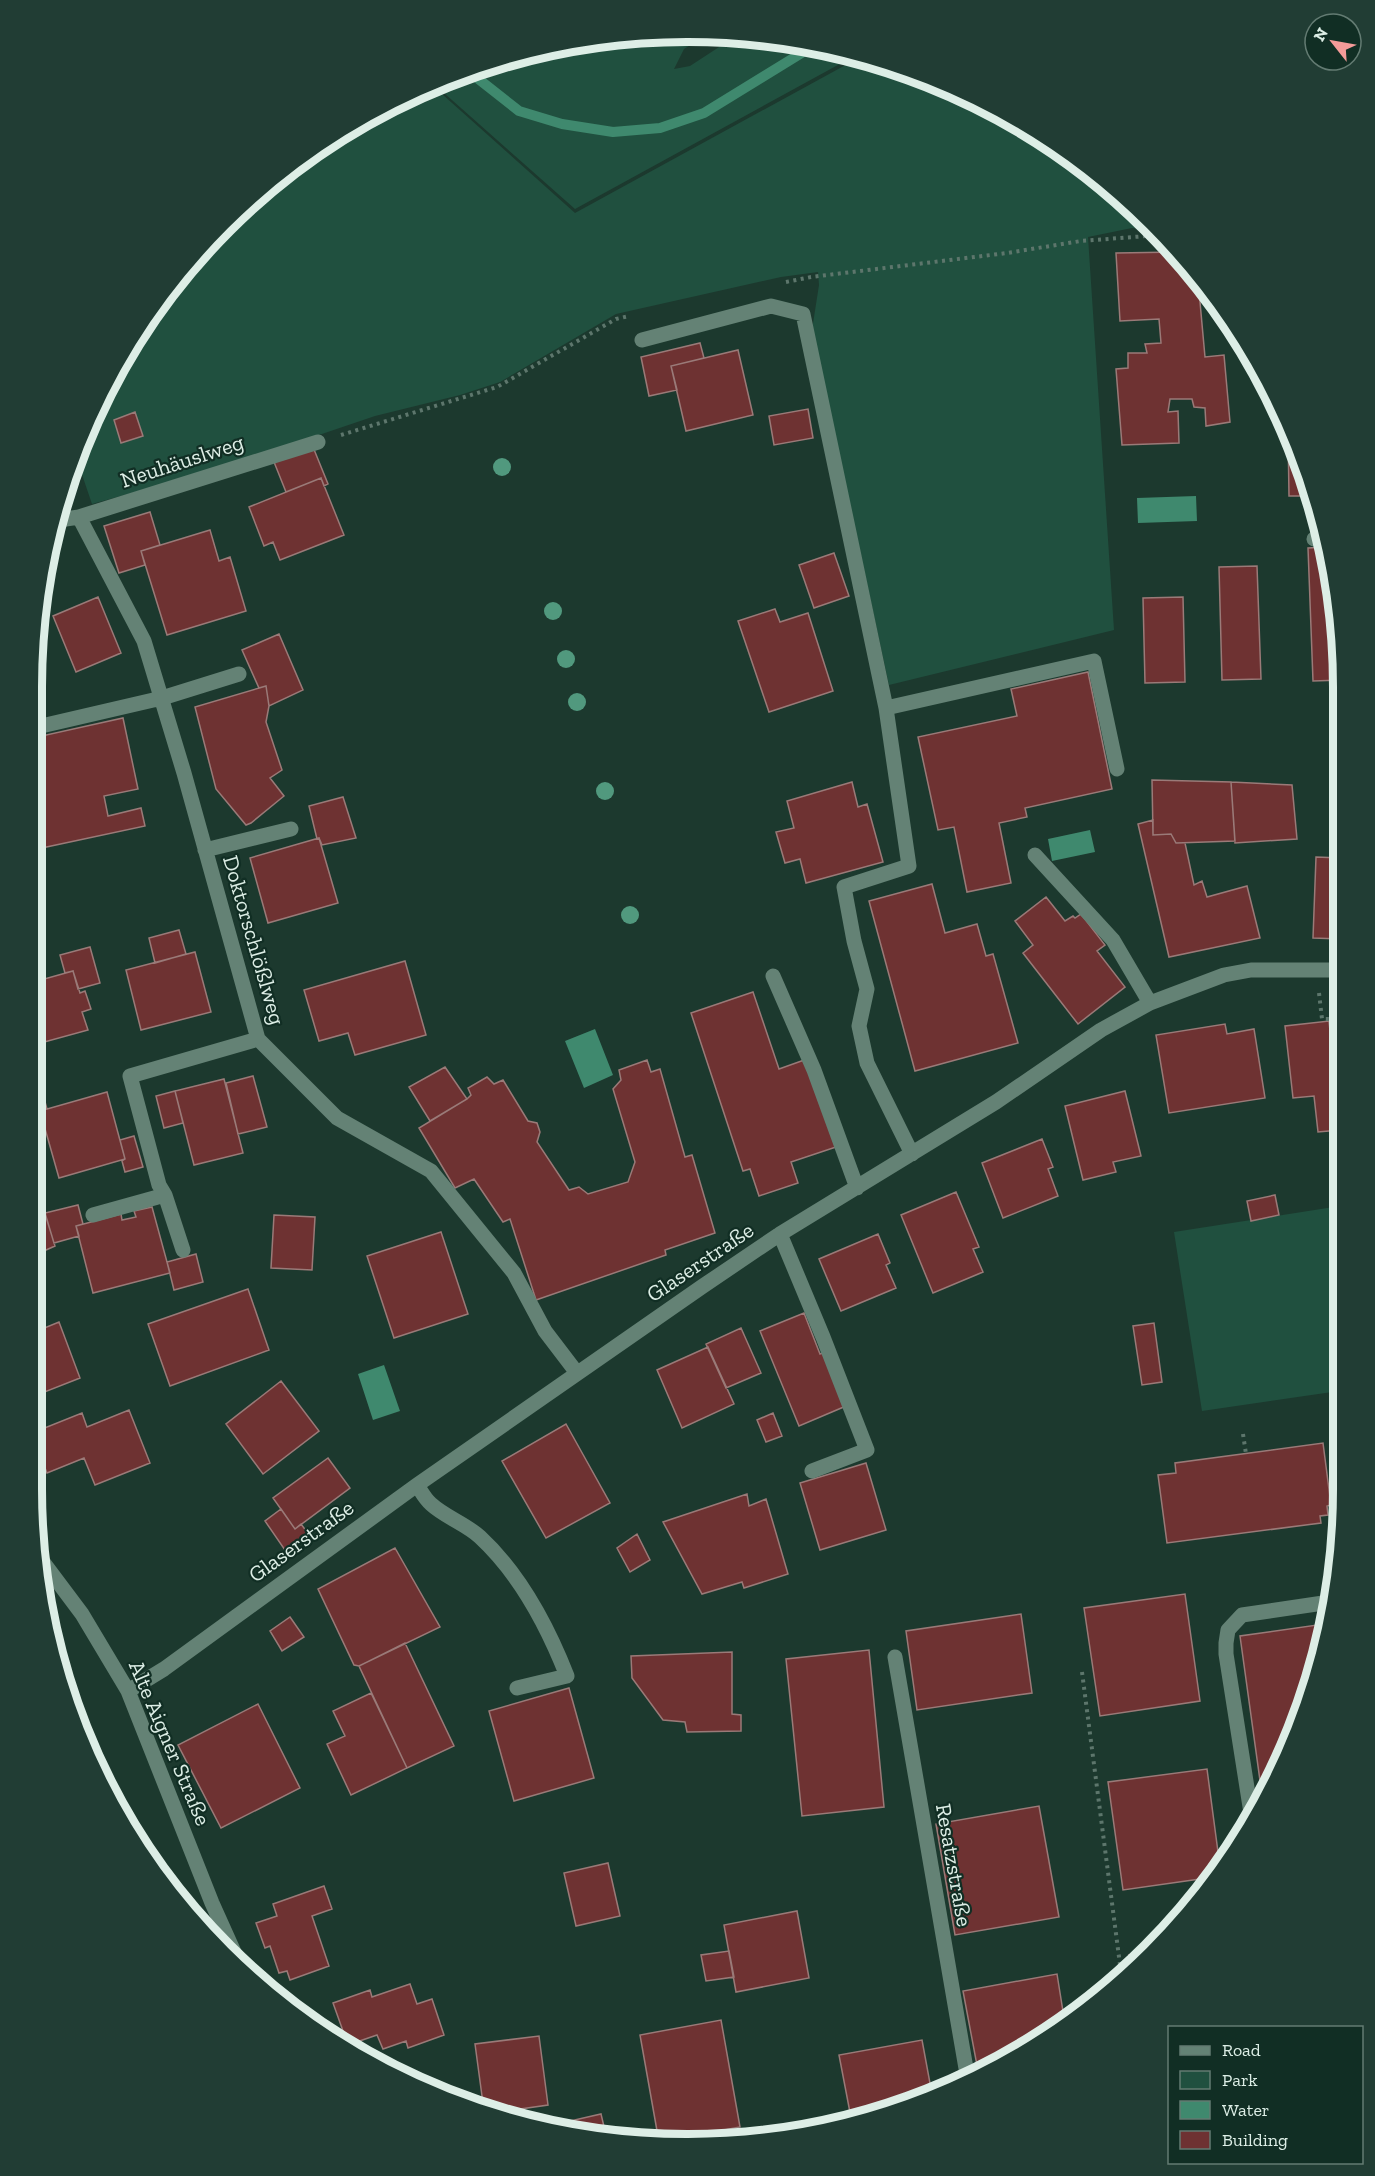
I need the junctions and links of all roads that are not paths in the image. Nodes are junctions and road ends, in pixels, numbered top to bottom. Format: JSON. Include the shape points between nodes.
{"nodes":[{"id":1,"x":642,"y":340,"type":"dead end"},
{"id":2,"x":318,"y":442,"type":"dead end"},
{"id":3,"x":79,"y":517,"type":"junction"},
{"id":4,"x":64,"y":519,"type":"edge"},
{"id":5,"x":239,"y":674,"type":"dead end"},
{"id":6,"x":162,"y":698,"type":"junction"},
{"id":7,"x":886,"y":708,"type":"junction"},
{"id":8,"x":42,"y":726,"type":"edge"},
{"id":9,"x":1117,"y":769,"type":"dead end"},
{"id":10,"x":291,"y":829,"type":"dead end"},
{"id":11,"x":205,"y":850,"type":"junction"},
{"id":12,"x":1035,"y":855,"type":"dead end"},
{"id":13,"x":1333,"y":970,"type":"edge"},
{"id":14,"x":773,"y":976,"type":"dead end"},
{"id":15,"x":1150,"y":1003,"type":"junction"},
{"id":16,"x":258,"y":1040,"type":"junction"},
{"id":17,"x":912,"y":1154,"type":"junction"},
{"id":18,"x":857,"y":1188,"type":"junction"},
{"id":19,"x":165,"y":1195,"type":"junction"},
{"id":20,"x":93,"y":1215,"type":"dead end"},
{"id":21,"x":780,"y":1234,"type":"junction"},
{"id":22,"x":183,"y":1250,"type":"dead end"},
{"id":23,"x":577,"y":1373,"type":"junction"},
{"id":24,"x":812,"y":1471,"type":"dead end"},
{"id":25,"x":417,"y":1485,"type":"junction"},
{"id":26,"x":47,"y":1568,"type":"edge"},
{"id":27,"x":1323,"y":1603,"type":"edge"},
{"id":28,"x":895,"y":1657,"type":"dead end"},
{"id":29,"x":517,"y":1688,"type":"dead end"},
{"id":30,"x":128,"y":1691,"type":"junction"},
{"id":31,"x":1250,"y":1806,"type":"edge"},
{"id":32,"x":231,"y":1945,"type":"edge"},
{"id":33,"x":966,"y":2070,"type":"edge"}],
"edges":[{"from":1,"to":7,"type":"street","via":[[771,306],[803,314]]},
{"from":2,"to":3,"type":"street","name":"Neuhäuslweg"},
{"from":3,"to":4,"type":"street","name":"Neuhäuslweg"},
{"from":3,"to":6,"type":"street","name":"Doktorschlößlweg","via":[[144,641]]},
{"from":5,"to":6,"type":"street"},
{"from":6,"to":8,"type":"street"},
{"from":6,"to":11,"type":"street","name":"Doktorschlößlweg"},
{"from":7,"to":9,"type":"street","via":[[1094,661]]},
{"from":7,"to":17,"type":"street","via":[[909,866],[844,887],[867,989],[859,1026],[867,1063]]},
{"from":10,"to":11,"type":"street"},
{"from":11,"to":16,"type":"street","name":"Doktorschlößlweg"},
{"from":12,"to":15,"type":"street","via":[[1113,940]]},
{"from":13,"to":15,"type":"street","name":"Glaserstraße","via":[[1251,970],[1224,975]]},
{"from":14,"to":18,"type":"street","via":[[814,1070]]},
{"from":15,"to":17,"type":"street","name":"Glaserstraße","via":[[1101,1030]]},
{"from":16,"to":19,"type":"street","via":[[130,1076]]},
{"from":16,"to":23,"type":"street","name":"Doktorschlößlweg","via":[[337,1118],[431,1171],[514,1273],[545,1331]]},
{"from":17,"to":18,"type":"street","name":"Glaserstraße"},
{"from":18,"to":21,"type":"street","name":"Glaserstraße"},
{"from":19,"to":20,"type":"street"},
{"from":19,"to":22,"type":"street"},
{"from":21,"to":23,"type":"street","name":"Glaserstraße"},
{"from":21,"to":24,"type":"street","via":[[867,1450]]},
{"from":23,"to":25,"type":"street","name":"Glaserstraße"},
{"from":25,"to":29,"type":"street","via":[[430,1504],[477,1534],[495,1551],[513,1572],[552,1637],[567,1676]]},
{"from":25,"to":30,"type":"street","name":"Glaserstraße"},
{"from":26,"to":30,"type":"street","name":"Alte Aigner Straße","via":[[82,1614]]},
{"from":27,"to":31,"type":"street","via":[[1242,1615],[1228,1630],[1226,1654]]},
{"from":28,"to":33,"type":"street","name":"Resatzstraße"},
{"from":30,"to":32,"type":"street","name":"Alte Aigner Straße"}]}
